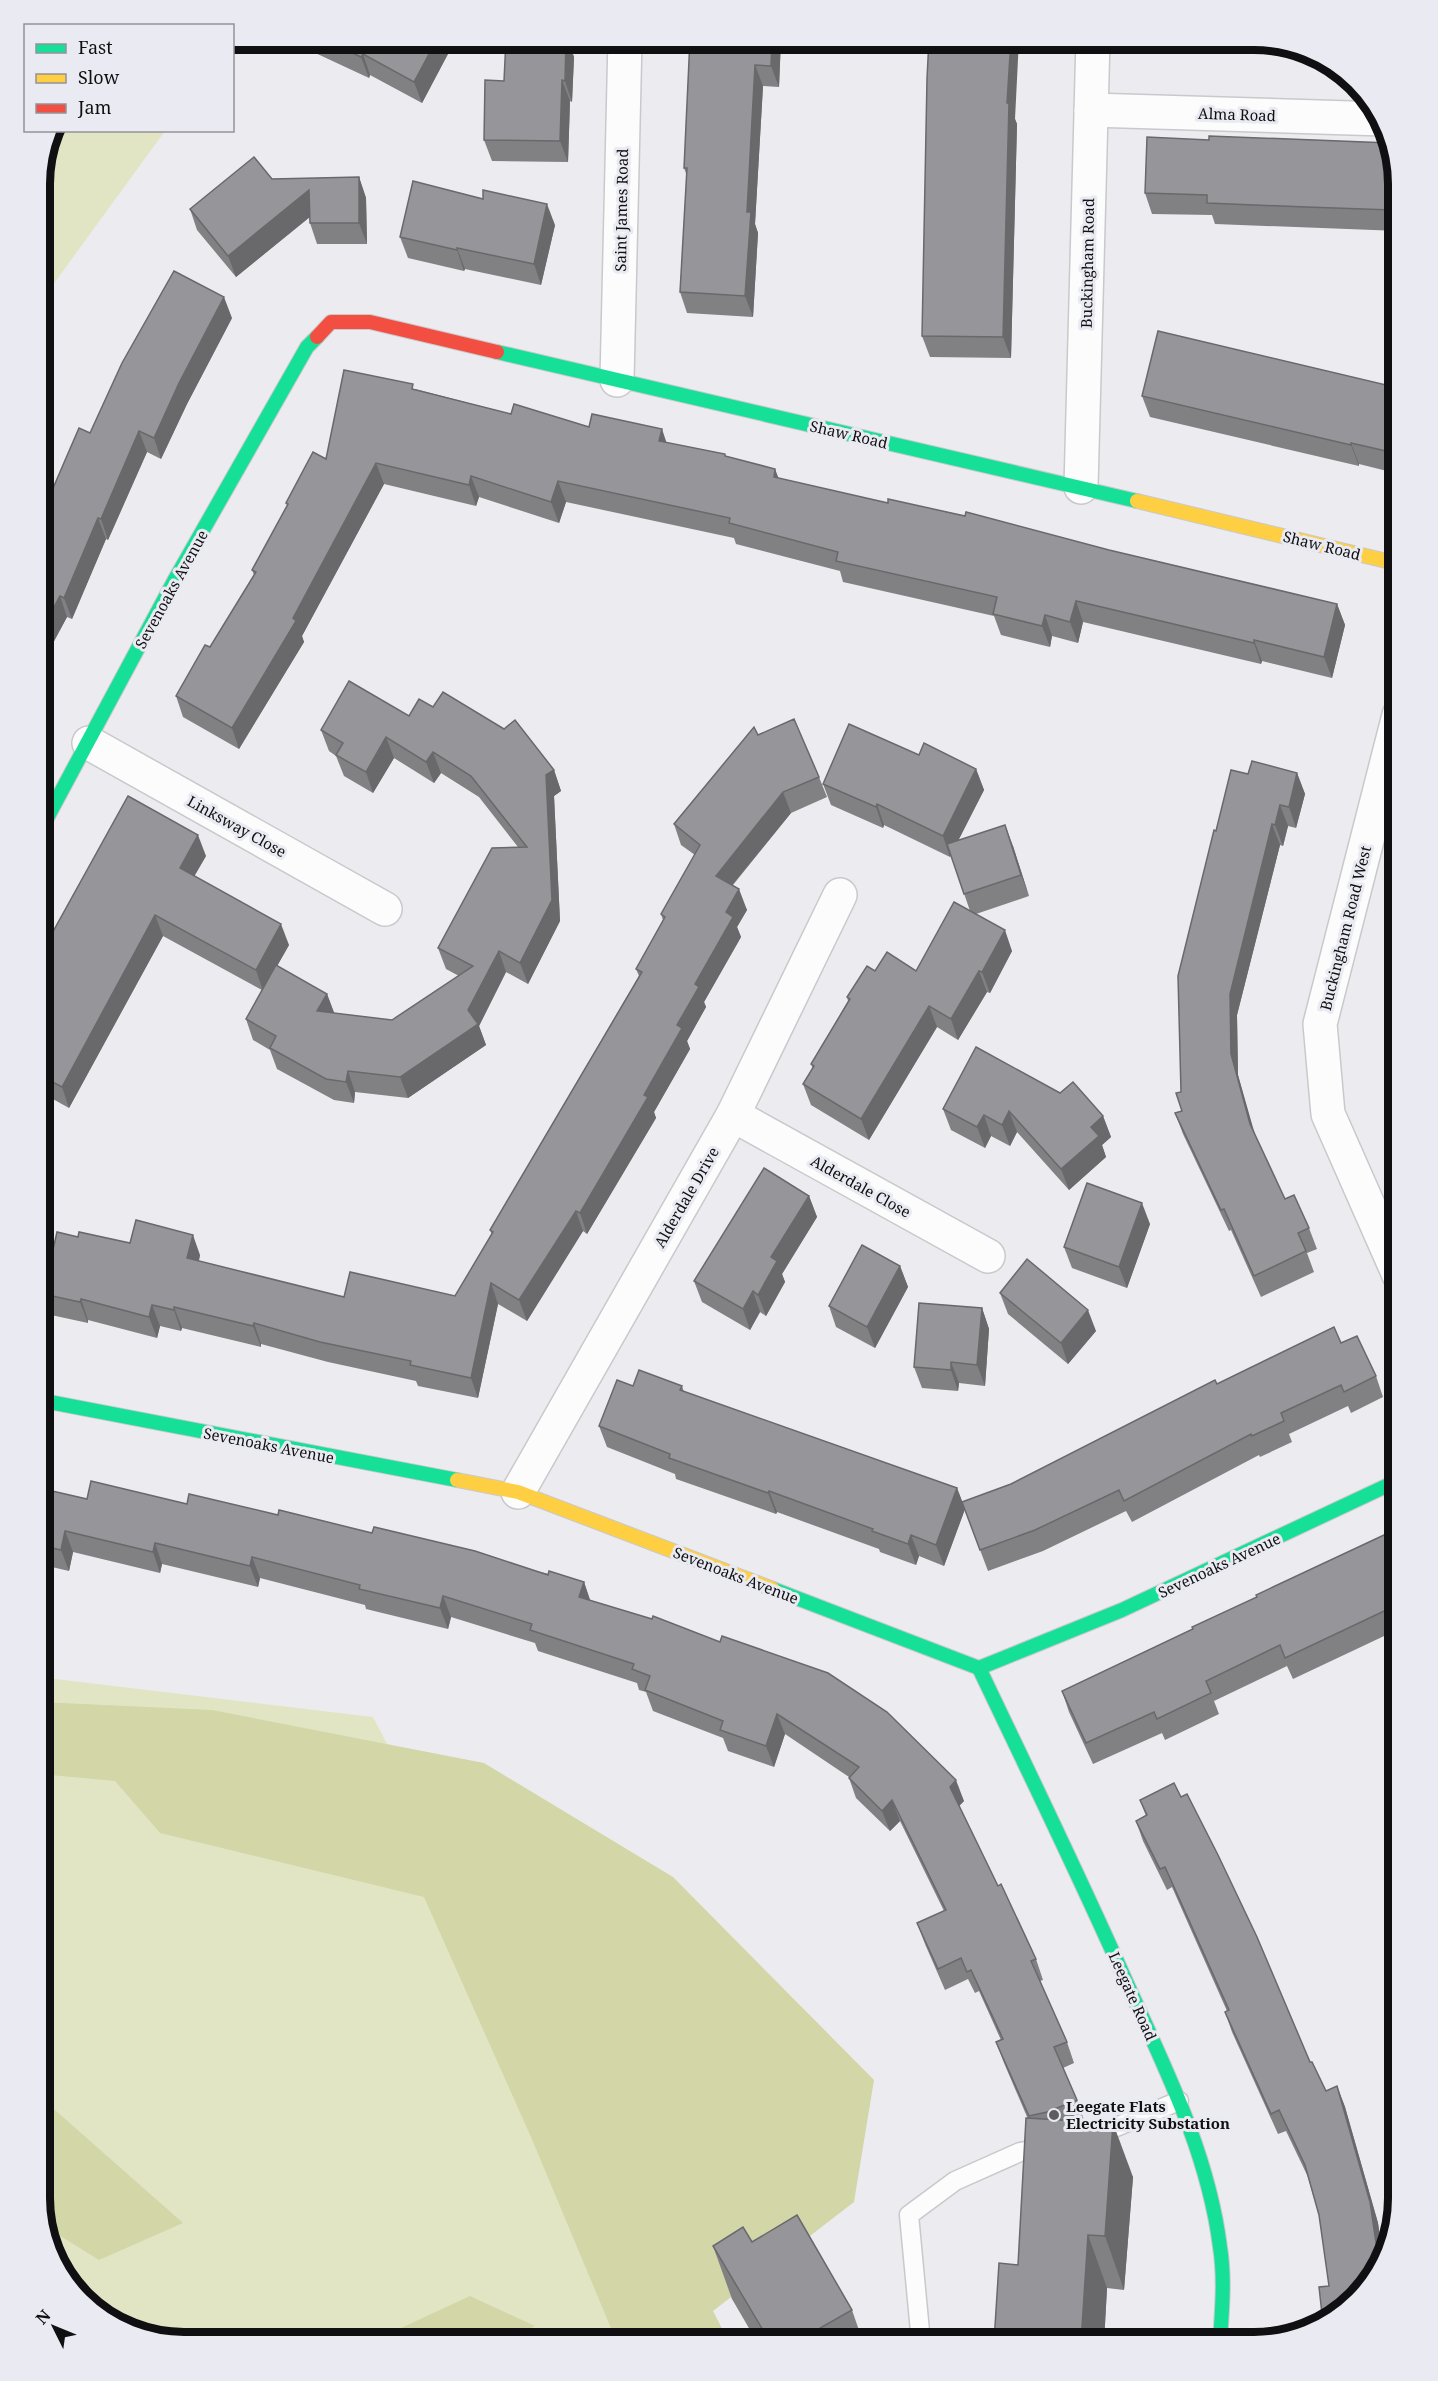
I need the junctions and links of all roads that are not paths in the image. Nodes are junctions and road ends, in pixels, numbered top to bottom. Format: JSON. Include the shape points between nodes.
{"nodes":[{"id":1,"x":625,"y":50,"type":"edge"},
{"id":2,"x":1093,"y":50,"type":"edge"},
{"id":3,"x":1091,"y":110,"type":"junction"},
{"id":4,"x":1372,"y":119,"type":"edge"},
{"id":5,"x":307,"y":347,"type":"joint"},
{"id":6,"x":617,"y":380,"type":"junction"},
{"id":7,"x":1081,"y":487,"type":"junction"},
{"id":8,"x":1388,"y":561,"type":"edge"},
{"id":9,"x":89,"y":743,"type":"junction"},
{"id":10,"x":1388,"y":758,"type":"edge"},
{"id":11,"x":50,"y":813,"type":"edge"},
{"id":12,"x":840,"y":895,"type":"dead end"},
{"id":13,"x":385,"y":909,"type":"dead end"},
{"id":14,"x":734,"y":1115,"type":"junction"},
{"id":15,"x":1388,"y":1250,"type":"edge"},
{"id":16,"x":988,"y":1256,"type":"dead end"},
{"id":17,"x":50,"y":1402,"type":"edge"},
{"id":18,"x":1388,"y":1485,"type":"edge"},
{"id":19,"x":518,"y":1492,"type":"junction"},
{"id":20,"x":979,"y":1668,"type":"junction"},
{"id":21,"x":1179,"y":2101,"type":"junction"},
{"id":22,"x":920,"y":2332,"type":"edge"},
{"id":23,"x":1221,"y":2332,"type":"edge"}],
"edges":[{"from":1,"to":6,"type":"street","name":"Saint James Road"},
{"from":2,"to":3,"type":"street","name":"Buckingham Road"},
{"from":3,"to":4,"type":"street","name":"Alma Road"},
{"from":3,"to":7,"type":"street","name":"Buckingham Road"},
{"from":5,"to":6,"type":"street","name":"Shaw Road","via":[[332,322],[370,322]]},
{"from":5,"to":9,"type":"street","name":"Sevenoaks Avenue","via":[[174,581]]},
{"from":6,"to":7,"type":"street","name":"Shaw Road"},
{"from":7,"to":8,"type":"street","name":"Shaw Road"},
{"from":9,"to":11,"type":"street","name":"Sevenoaks Avenue"},
{"from":9,"to":13,"type":"street","name":"Linksway Close"},
{"from":10,"to":15,"type":"street","name":"Buckingham Road West","via":[[1320,1024],[1328,1114]]},
{"from":12,"to":14,"type":"street","name":"Alderdale Drive"},
{"from":14,"to":16,"type":"street","name":"Alderdale Close"},
{"from":14,"to":19,"type":"street","name":"Alderdale Drive"},
{"from":17,"to":19,"type":"street","name":"Sevenoaks Avenue"},
{"from":18,"to":20,"type":"street","name":"Sevenoaks Avenue","via":[[1122,1610]]},
{"from":19,"to":20,"type":"street","name":"Sevenoaks Avenue"},
{"from":20,"to":21,"type":"street","name":"Leegate Road","via":[[1097,1913]]},
{"from":21,"to":22,"type":"lane","via":[[1096,2136],[1020,2152],[955,2181],[909,2215]]},
{"from":21,"to":23,"type":"street","name":"Leegate Road","via":[[1205,2168],[1218,2227],[1224,2281]]}]}
